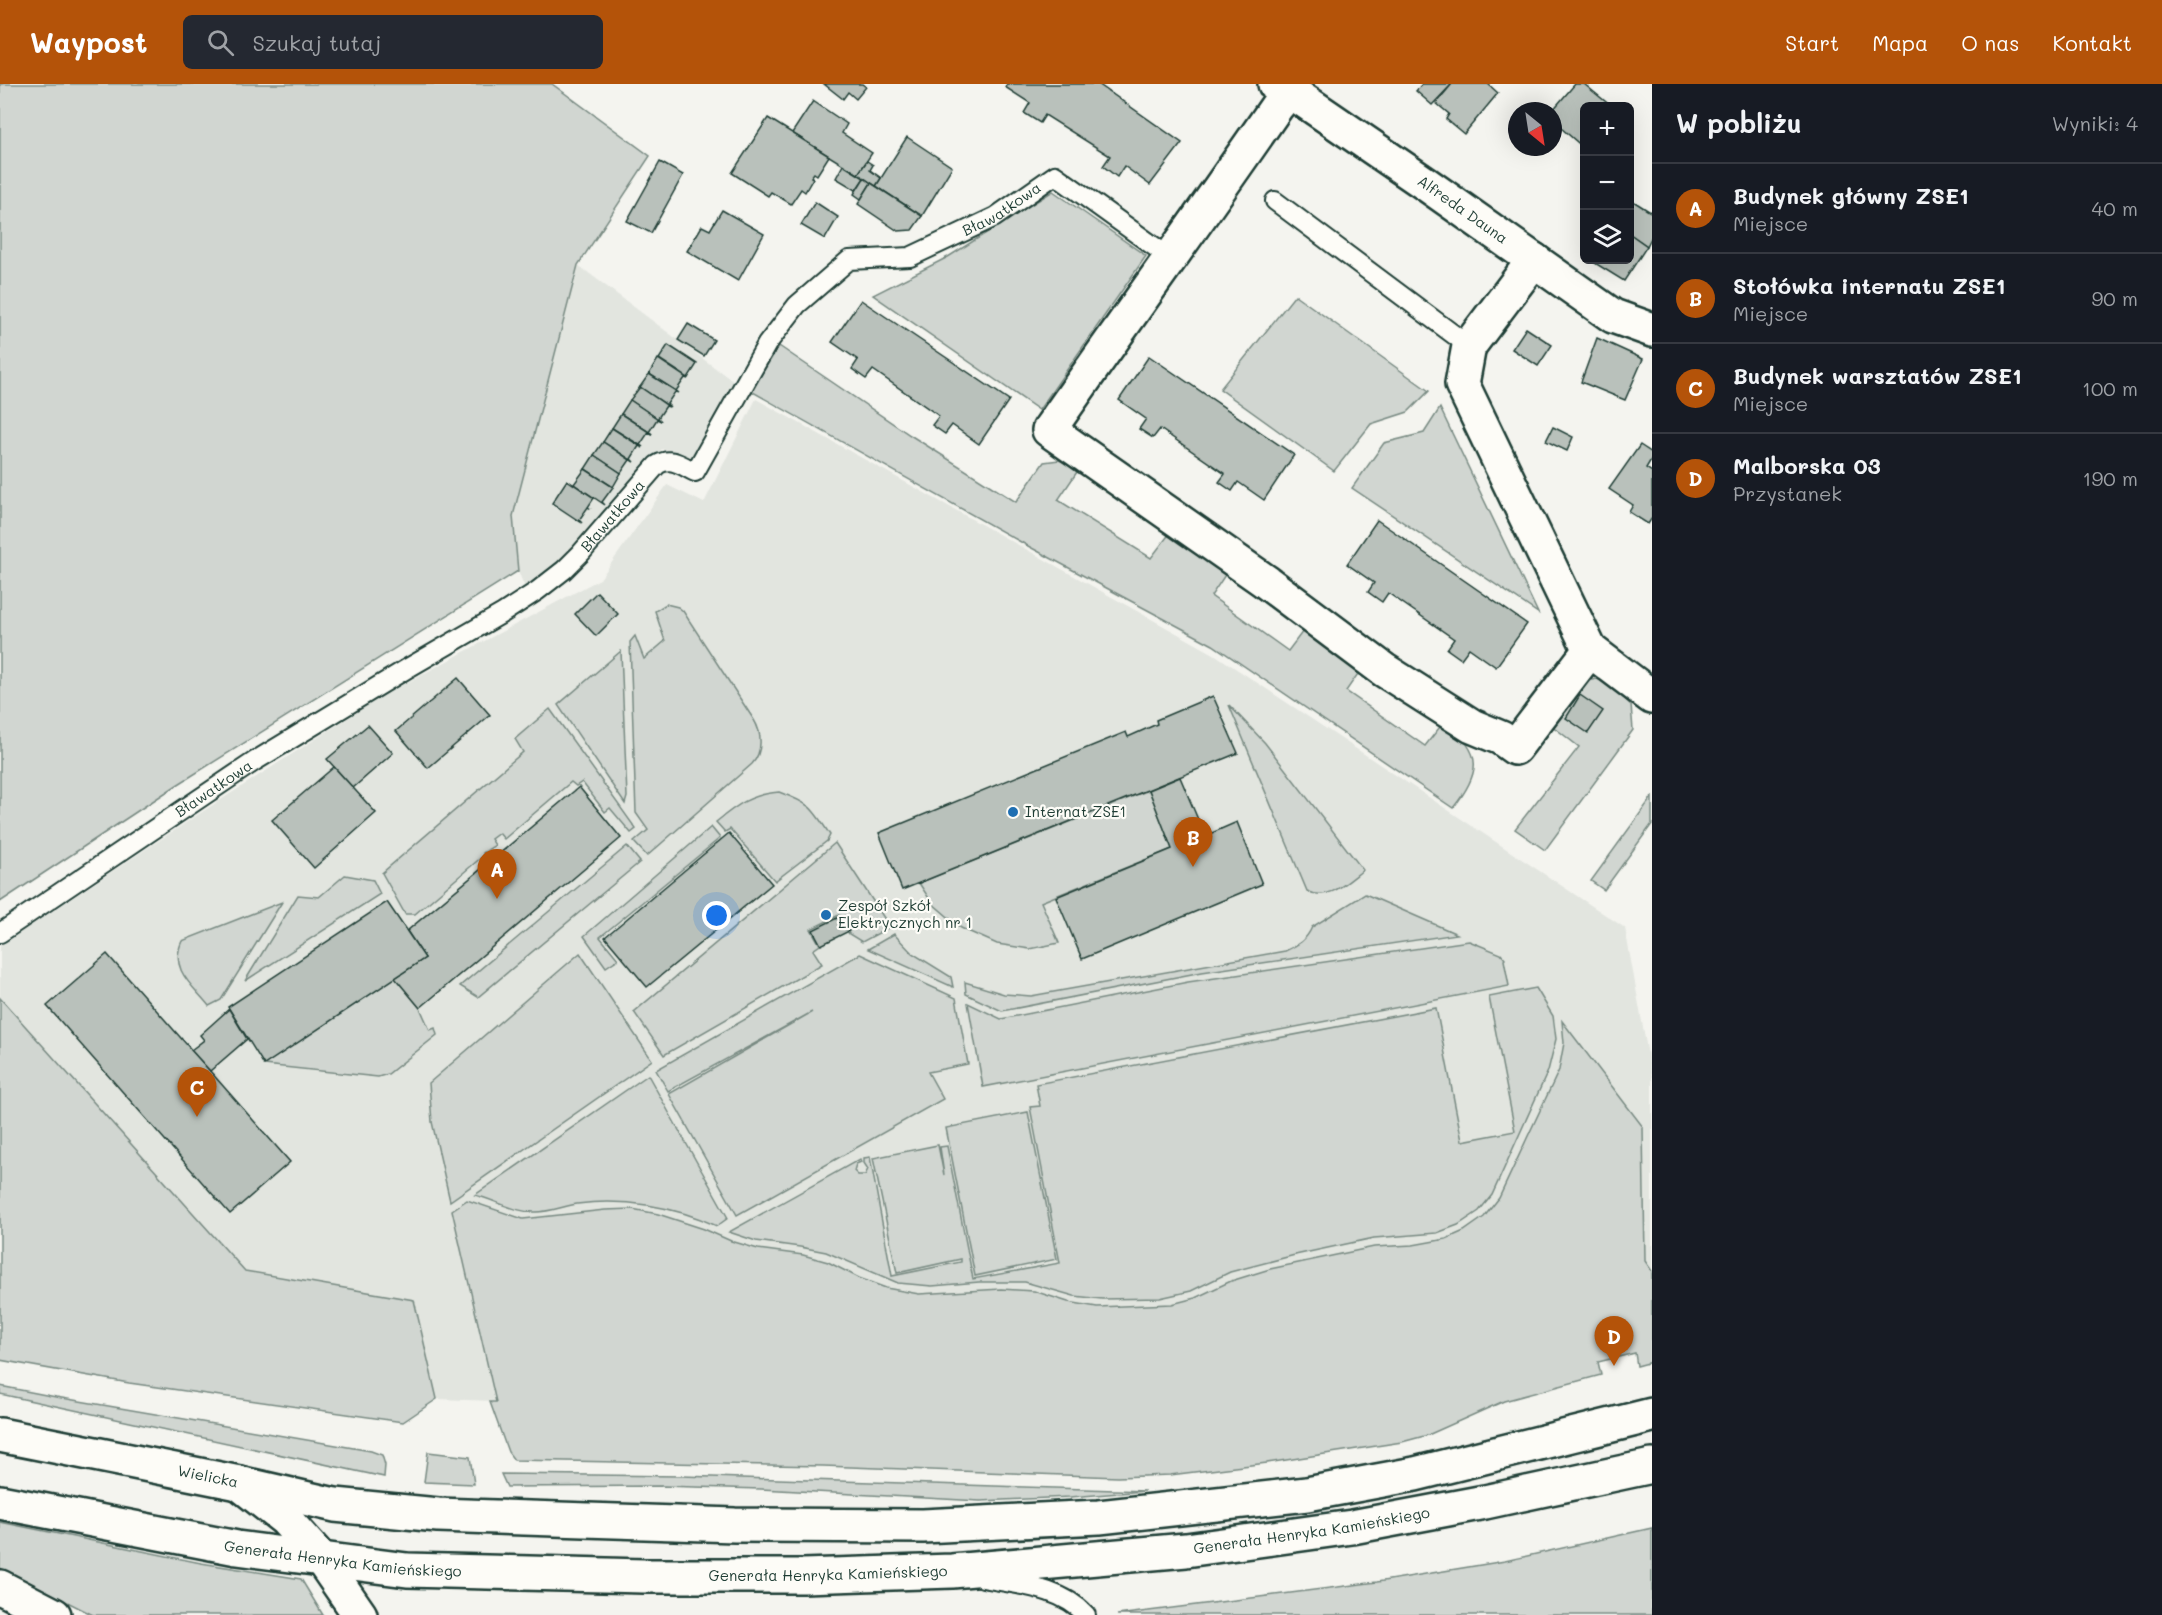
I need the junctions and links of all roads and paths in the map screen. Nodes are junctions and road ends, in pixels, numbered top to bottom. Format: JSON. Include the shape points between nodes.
{"nodes":[{"id":1,"x":1282,"y":88,"type":"edge"},
{"id":2,"x":1275,"y":201,"type":"dead end"},
{"id":3,"x":1169,"y":257,"type":"junction"},
{"id":4,"x":1534,"y":260,"type":"junction"},
{"id":5,"x":1652,"y":330,"type":"edge"},
{"id":6,"x":1469,"y":346,"type":"junction"},
{"id":7,"x":1590,"y":650,"type":"junction"},
{"id":8,"x":1652,"y":697,"type":"edge"},
{"id":9,"x":0,"y":933,"type":"edge"},
{"id":10,"x":1652,"y":1415,"type":"edge"},
{"id":11,"x":0,"y":1435,"type":"edge"},
{"id":12,"x":1652,"y":1466,"type":"edge"},
{"id":13,"x":239,"y":1483,"type":"junction"},
{"id":14,"x":0,"y":1502,"type":"edge"},
{"id":15,"x":321,"y":1560,"type":"junction"},
{"id":16,"x":952,"y":1571,"type":"junction"},
{"id":17,"x":0,"y":1587,"type":"edge"},
{"id":18,"x":54,"y":1615,"type":"edge"},
{"id":19,"x":360,"y":1615,"type":"edge"},
{"id":20,"x":1086,"y":1615,"type":"edge"}],
"edges":[{"from":1,"to":3,"type":"main road","via":[[1277,106]]},
{"from":1,"to":4,"type":"main road","name":"Alfreda Dauna"},
{"from":2,"to":6,"type":"lane"},
{"from":3,"to":7,"type":"main road","via":[[1049,430],[1265,581],[1384,670],[1472,726],[1515,748]]},
{"from":3,"to":9,"type":"lane","name":"Bławatkowa","via":[[1055,175],[995,217],[910,257],[849,261],[797,306],[766,344],[695,472],[673,460],[657,465],[581,553],[537,591],[255,761]]},
{"from":4,"to":5,"type":"main road","name":"Alfreda Dauna","via":[[1614,316]]},
{"from":4,"to":6,"type":"main road"},
{"from":6,"to":7,"type":"main road","via":[[1462,384]]},
{"from":7,"to":8,"type":"main road"},
{"from":10,"to":13,"type":"main road","via":[[1415,1474],[1307,1494],[1020,1522],[735,1526],[438,1515],[335,1505]]},
{"from":11,"to":13,"type":"main road","name":"Wielicka"},
{"from":12,"to":16,"type":"main road","name":"Generała Henryka Kamieńskiego","via":[[1352,1527],[1186,1550]]},
{"from":13,"to":15,"type":"main road","name":"Wielicka","via":[[285,1519]]},
{"from":14,"to":15,"type":"main road","name":"Generała Henryka Kamieńskiego","via":[[237,1548]]},
{"from":15,"to":16,"type":"main road","name":"Generała Henryka Kamieńskiego","via":[[407,1570],[644,1576]]},
{"from":15,"to":19,"type":"main road","name":"Wielicka"},
{"from":16,"to":20,"type":"lane","via":[[1053,1593]]},
{"from":17,"to":18,"type":"main road"}]}
